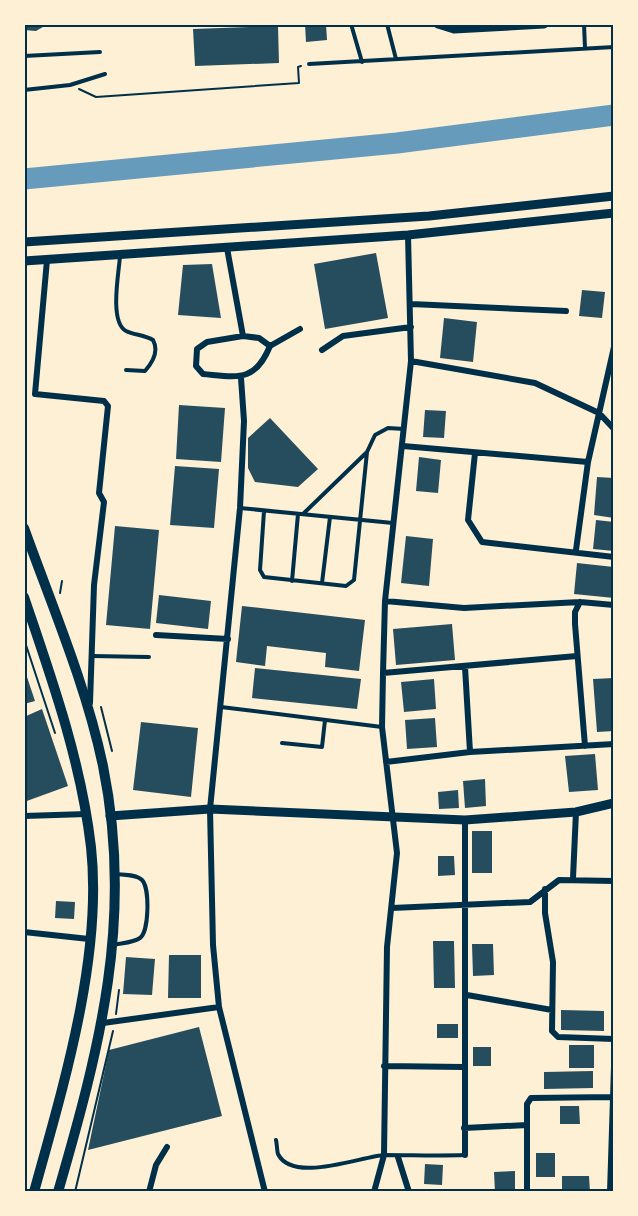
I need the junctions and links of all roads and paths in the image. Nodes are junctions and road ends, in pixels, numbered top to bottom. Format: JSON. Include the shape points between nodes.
{"nodes":[{"id":1,"x":351,"y":24,"type":"edge"},
{"id":2,"x":387,"y":24,"type":"edge"},
{"id":3,"x":438,"y":24,"type":"edge"},
{"id":4,"x":544,"y":24,"type":"edge"},
{"id":5,"x":584,"y":24,"type":"edge"},
{"id":6,"x":614,"y":47,"type":"edge"},
{"id":7,"x":585,"y":48,"type":"junction"},
{"id":8,"x":100,"y":52,"type":"dead end"},
{"id":9,"x":24,"y":56,"type":"edge"},
{"id":10,"x":396,"y":59,"type":"junction"},
{"id":11,"x":362,"y":62,"type":"junction"},
{"id":12,"x":309,"y":64,"type":"joint"},
{"id":13,"x":105,"y":74,"type":"dead end"},
{"id":14,"x":70,"y":85,"type":"junction"},
{"id":15,"x":24,"y":90,"type":"edge"},
{"id":16,"x":614,"y":196,"type":"edge"},
{"id":17,"x":614,"y":213,"type":"edge"},
{"id":18,"x":408,"y":234,"type":"junction"},
{"id":19,"x":24,"y":242,"type":"edge"},
{"id":20,"x":227,"y":248,"type":"junction"},
{"id":21,"x":120,"y":255,"type":"junction"},
{"id":22,"x":47,"y":260,"type":"junction"},
{"id":23,"x":24,"y":261,"type":"edge"},
{"id":24,"x":411,"y":304,"type":"junction"},
{"id":25,"x":566,"y":311,"type":"dead end"},
{"id":26,"x":411,"y":327,"type":"junction"},
{"id":27,"x":300,"y":329,"type":"dead end"},
{"id":28,"x":243,"y":336,"type":"junction"},
{"id":29,"x":270,"y":346,"type":"junction"},
{"id":30,"x":614,"y":347,"type":"edge"},
{"id":31,"x":322,"y":350,"type":"dead end"},
{"id":32,"x":411,"y":361,"type":"junction"},
{"id":33,"x":126,"y":370,"type":"dead end"},
{"id":34,"x":241,"y":378,"type":"junction"},
{"id":35,"x":611,"y":382,"type":"edge"},
{"id":36,"x":599,"y":413,"type":"junction"},
{"id":37,"x":405,"y":429,"type":"junction"},
{"id":38,"x":614,"y":429,"type":"edge"},
{"id":39,"x":403,"y":446,"type":"junction"},
{"id":40,"x":367,"y":452,"type":"junction"},
{"id":41,"x":475,"y":453,"type":"junction"},
{"id":42,"x":588,"y":462,"type":"junction"},
{"id":43,"x":240,"y":508,"type":"junction"},
{"id":44,"x":264,"y":511,"type":"junction"},
{"id":45,"x":301,"y":514,"type":"junction"},
{"id":46,"x":330,"y":517,"type":"junction"},
{"id":47,"x":359,"y":520,"type":"junction"},
{"id":48,"x":394,"y":523,"type":"junction"},
{"id":49,"x":24,"y":528,"type":"edge"},
{"id":50,"x":576,"y":550,"type":"junction"},
{"id":51,"x":614,"y":556,"type":"edge"},
{"id":52,"x":292,"y":581,"type":"junction"},
{"id":53,"x":322,"y":583,"type":"junction"},
{"id":54,"x":24,"y":597,"type":"edge"},
{"id":55,"x":385,"y":601,"type":"junction"},
{"id":56,"x":580,"y":602,"type":"junction"},
{"id":57,"x":614,"y":605,"type":"edge"},
{"id":58,"x":156,"y":635,"type":"dead end"},
{"id":59,"x":24,"y":639,"type":"edge"},
{"id":60,"x":228,"y":639,"type":"junction"},
{"id":61,"x":92,"y":656,"type":"junction"},
{"id":62,"x":577,"y":656,"type":"junction"},
{"id":63,"x":149,"y":657,"type":"dead end"},
{"id":64,"x":465,"y":667,"type":"junction"},
{"id":65,"x":383,"y":673,"type":"junction"},
{"id":66,"x":221,"y":707,"type":"junction"},
{"id":67,"x":89,"y":715,"type":"junction"},
{"id":68,"x":326,"y":720,"type":"junction"},
{"id":69,"x":382,"y":727,"type":"junction"},
{"id":70,"x":58,"y":742,"type":"dead end"},
{"id":71,"x":282,"y":743,"type":"dead end"},
{"id":72,"x":614,"y":744,"type":"edge"},
{"id":73,"x":585,"y":746,"type":"junction"},
{"id":74,"x":470,"y":752,"type":"junction"},
{"id":75,"x":386,"y":762,"type":"junction"},
{"id":76,"x":614,"y":803,"type":"edge"},
{"id":77,"x":210,"y":808,"type":"junction"},
{"id":78,"x":576,"y":812,"type":"junction"},
{"id":79,"x":87,"y":814,"type":"junction"},
{"id":80,"x":24,"y":816,"type":"edge"},
{"id":81,"x":110,"y":816,"type":"junction"},
{"id":82,"x":394,"y":816,"type":"junction"},
{"id":83,"x":465,"y":820,"type":"junction"},
{"id":84,"x":115,"y":874,"type":"junction"},
{"id":85,"x":573,"y":878,"type":"junction"},
{"id":86,"x":614,"y":880,"type":"edge"},
{"id":87,"x":545,"y":889,"type":"junction"},
{"id":88,"x":465,"y":906,"type":"junction"},
{"id":89,"x":392,"y":908,"type":"junction"},
{"id":90,"x":24,"y":932,"type":"edge"},
{"id":91,"x":89,"y":939,"type":"junction"},
{"id":92,"x":112,"y":945,"type":"junction"},
{"id":93,"x":467,"y":995,"type":"junction"},
{"id":94,"x":219,"y":1007,"type":"junction"},
{"id":95,"x":552,"y":1010,"type":"junction"},
{"id":96,"x":103,"y":1023,"type":"junction"},
{"id":97,"x":614,"y":1039,"type":"edge"},
{"id":98,"x":384,"y":1066,"type":"junction"},
{"id":99,"x":463,"y":1067,"type":"junction"},
{"id":100,"x":614,"y":1067,"type":"edge"},
{"id":101,"x":613,"y":1097,"type":"edge"},
{"id":102,"x":527,"y":1125,"type":"junction"},
{"id":103,"x":464,"y":1128,"type":"junction"},
{"id":104,"x":276,"y":1140,"type":"dead end"},
{"id":105,"x":167,"y":1147,"type":"dead end"},
{"id":106,"x":384,"y":1155,"type":"junction"},
{"id":107,"x":465,"y":1155,"type":"joint"},
{"id":108,"x":612,"y":1156,"type":"edge"},
{"id":109,"x":398,"y":1157,"type":"junction"},
{"id":110,"x":376,"y":1191,"type":"edge"},
{"id":111,"x":34,"y":1192,"type":"edge"},
{"id":112,"x":58,"y":1192,"type":"edge"},
{"id":113,"x":148,"y":1192,"type":"edge"},
{"id":114,"x":265,"y":1192,"type":"edge"},
{"id":115,"x":409,"y":1192,"type":"edge"},
{"id":116,"x":527,"y":1192,"type":"edge"},
{"id":117,"x":610,"y":1192,"type":"edge"}],
"edges":[{"from":1,"to":11,"type":"lane"},
{"from":2,"to":10,"type":"lane"},
{"from":3,"to":4,"type":"street","via":[[453,29]]},
{"from":5,"to":7,"type":"lane"},
{"from":6,"to":7,"type":"lane"},
{"from":7,"to":10,"type":"lane"},
{"from":8,"to":9,"type":"lane"},
{"from":10,"to":11,"type":"lane"},
{"from":11,"to":12,"type":"lane"},
{"from":12,"to":14,"type":"path","via":[[298,67],[298,83],[96,97]]},
{"from":13,"to":14,"type":"lane"},
{"from":14,"to":15,"type":"lane"},
{"from":16,"to":19,"type":"street","via":[[429,216]]},
{"from":17,"to":18,"type":"street"},
{"from":18,"to":20,"type":"street"},
{"from":18,"to":24,"type":"street"},
{"from":20,"to":21,"type":"street"},
{"from":20,"to":28,"type":"street"},
{"from":21,"to":22,"type":"street"},
{"from":21,"to":33,"type":"lane","via":[[118,323],[125,330],[153,340],[156,346],[153,362],[145,371]]},
{"from":22,"to":23,"type":"street"},
{"from":22,"to":61,"type":"street","via":[[34,394],[104,401],[108,406],[99,493],[104,502],[94,585]]},
{"from":24,"to":25,"type":"street"},
{"from":24,"to":26,"type":"street"},
{"from":26,"to":31,"type":"street","via":[[343,336]]},
{"from":26,"to":32,"type":"street"},
{"from":27,"to":29,"type":"street"},
{"from":28,"to":29,"type":"street","via":[[259,338]]},
{"from":28,"to":34,"type":"street","via":[[207,342],[197,349],[196,366],[203,374]]},
{"from":29,"to":34,"type":"street","via":[[265,359]]},
{"from":30,"to":35,"type":"street"},
{"from":32,"to":36,"type":"street","via":[[535,383]]},
{"from":32,"to":37,"type":"street"},
{"from":34,"to":43,"type":"street","via":[[244,422]]},
{"from":35,"to":36,"type":"street"},
{"from":36,"to":38,"type":"street"},
{"from":36,"to":42,"type":"street"},
{"from":37,"to":39,"type":"street"},
{"from":37,"to":40,"type":"lane","via":[[388,428],[375,435]]},
{"from":39,"to":41,"type":"street"},
{"from":39,"to":48,"type":"street"},
{"from":40,"to":45,"type":"lane"},
{"from":40,"to":47,"type":"lane"},
{"from":41,"to":42,"type":"street"},
{"from":41,"to":50,"type":"street","via":[[468,520],[482,542]]},
{"from":42,"to":50,"type":"street"},
{"from":43,"to":44,"type":"lane"},
{"from":43,"to":60,"type":"street"},
{"from":44,"to":45,"type":"lane"},
{"from":44,"to":52,"type":"lane","via":[[260,570],[264,577]]},
{"from":45,"to":46,"type":"lane"},
{"from":45,"to":52,"type":"lane"},
{"from":46,"to":47,"type":"lane"},
{"from":46,"to":53,"type":"lane"},
{"from":47,"to":48,"type":"lane"},
{"from":47,"to":53,"type":"lane","via":[[354,580],[346,586]]},
{"from":48,"to":55,"type":"street"},
{"from":49,"to":67,"type":"main road"},
{"from":50,"to":51,"type":"street"},
{"from":52,"to":53,"type":"lane"},
{"from":54,"to":79,"type":"main road","via":[[69,734]]},
{"from":55,"to":56,"type":"street","via":[[464,608]]},
{"from":55,"to":65,"type":"street"},
{"from":56,"to":57,"type":"street"},
{"from":56,"to":62,"type":"street","via":[[575,612]]},
{"from":58,"to":60,"type":"street"},
{"from":59,"to":70,"type":"path"},
{"from":60,"to":66,"type":"street"},
{"from":61,"to":63,"type":"lane"},
{"from":61,"to":67,"type":"street"},
{"from":62,"to":64,"type":"street"},
{"from":62,"to":73,"type":"street"},
{"from":64,"to":65,"type":"street"},
{"from":64,"to":74,"type":"street"},
{"from":65,"to":69,"type":"street"},
{"from":66,"to":68,"type":"lane"},
{"from":66,"to":77,"type":"street"},
{"from":67,"to":81,"type":"main road","via":[[103,766]]},
{"from":68,"to":69,"type":"lane"},
{"from":68,"to":71,"type":"lane","via":[[322,747]]},
{"from":69,"to":75,"type":"street"},
{"from":72,"to":73,"type":"street"},
{"from":73,"to":74,"type":"street"},
{"from":74,"to":75,"type":"street"},
{"from":75,"to":82,"type":"street"},
{"from":76,"to":78,"type":"street"},
{"from":77,"to":81,"type":"street"},
{"from":77,"to":82,"type":"street"},
{"from":77,"to":94,"type":"street","via":[[213,945]]},
{"from":78,"to":83,"type":"street"},
{"from":78,"to":85,"type":"street"},
{"from":79,"to":80,"type":"street"},
{"from":79,"to":91,"type":"main road","via":[[93,875]]},
{"from":81,"to":84,"type":"main road"},
{"from":82,"to":83,"type":"street"},
{"from":82,"to":89,"type":"street","via":[[397,853]]},
{"from":83,"to":88,"type":"street"},
{"from":84,"to":92,"type":"main road"},
{"from":84,"to":92,"type":"lane","via":[[143,880],[147,927],[143,937]]},
{"from":85,"to":86,"type":"street"},
{"from":85,"to":87,"type":"street","via":[[559,880]]},
{"from":87,"to":88,"type":"street","via":[[530,903]]},
{"from":87,"to":95,"type":"street","via":[[544,914],[553,962]]},
{"from":88,"to":89,"type":"street"},
{"from":88,"to":93,"type":"street"},
{"from":89,"to":98,"type":"street","via":[[387,947]]},
{"from":90,"to":91,"type":"street"},
{"from":91,"to":111,"type":"main road","via":[[78,1022]]},
{"from":92,"to":96,"type":"main road"},
{"from":93,"to":95,"type":"street"},
{"from":93,"to":99,"type":"street"},
{"from":94,"to":96,"type":"street"},
{"from":94,"to":114,"type":"street"},
{"from":95,"to":97,"type":"street","via":[[552,1031],[558,1037]]},
{"from":96,"to":112,"type":"main road"},
{"from":98,"to":99,"type":"street"},
{"from":98,"to":106,"type":"street"},
{"from":99,"to":103,"type":"street"},
{"from":100,"to":101,"type":"street"},
{"from":101,"to":102,"type":"street","via":[[531,1098],[527,1104]]},
{"from":101,"to":108,"type":"street"},
{"from":102,"to":103,"type":"street"},
{"from":102,"to":116,"type":"street"},
{"from":103,"to":107,"type":"street"},
{"from":104,"to":106,"type":"lane","via":[[278,1154],[285,1162],[303,1168]]},
{"from":105,"to":113,"type":"street","via":[[156,1165]]},
{"from":106,"to":109,"type":"lane"},
{"from":106,"to":110,"type":"street"},
{"from":107,"to":109,"type":"lane"},
{"from":108,"to":117,"type":"street"},
{"from":109,"to":115,"type":"street"}]}
